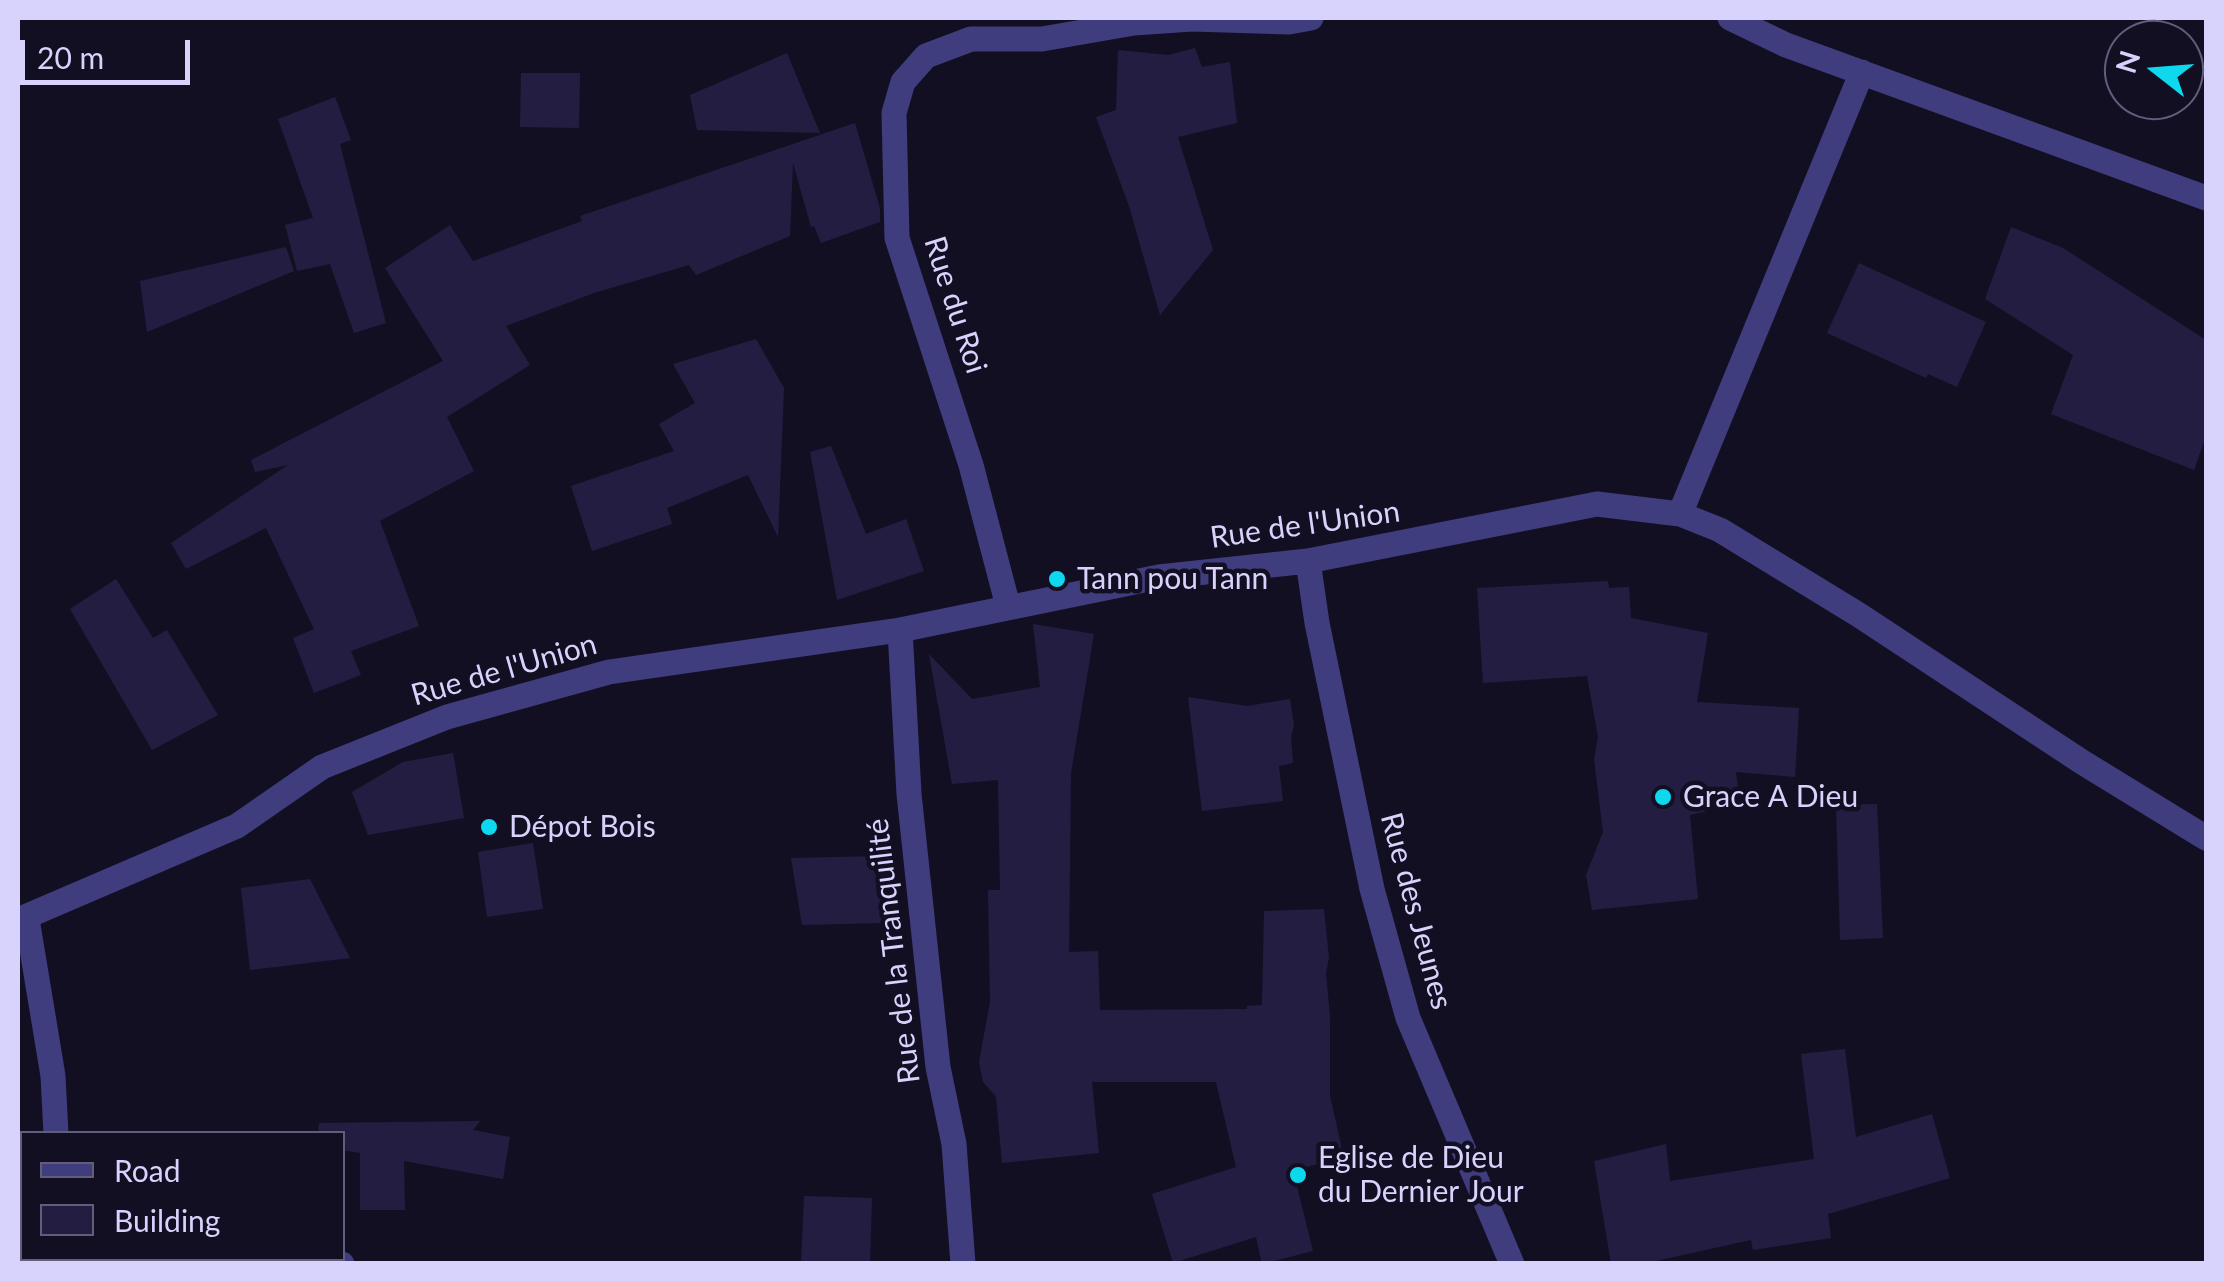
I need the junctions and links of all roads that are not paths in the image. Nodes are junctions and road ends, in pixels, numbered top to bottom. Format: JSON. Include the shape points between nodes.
{"nodes":[{"id":1,"x":1311,"y":18,"type":"edge"},
{"id":2,"x":1730,"y":18,"type":"edge"},
{"id":3,"x":1862,"y":72,"type":"junction"},
{"id":4,"x":2206,"y":198,"type":"edge"},
{"id":5,"x":1680,"y":514,"type":"junction"},
{"id":6,"x":1308,"y":561,"type":"junction"},
{"id":7,"x":1008,"y":606,"type":"junction"},
{"id":8,"x":900,"y":630,"type":"junction"},
{"id":9,"x":2206,"y":838,"type":"edge"},
{"id":10,"x":22,"y":920,"type":"edge"},
{"id":11,"x":56,"y":1131,"type":"edge"},
{"id":12,"x":962,"y":1264,"type":"edge"},
{"id":13,"x":1512,"y":1264,"type":"edge"}],
"edges":[{"from":1,"to":7,"type":"street","name":"Rue du Roi","via":[[1192,19],[1042,39],[971,39],[926,56],[903,82],[894,114],[897,238],[966,448]]},
{"from":2,"to":3,"type":"street"},
{"from":3,"to":4,"type":"street"},
{"from":3,"to":5,"type":"street"},
{"from":5,"to":6,"type":"street","name":"Rue de l'Union","via":[[1597,504]]},
{"from":5,"to":9,"type":"street","name":"Rue de l'Union","via":[[1720,530],[1859,615]]},
{"from":6,"to":7,"type":"street","name":"Rue de l'Union","via":[[1159,578]]},
{"from":6,"to":13,"type":"street","name":"Rue des Jeunes","via":[[1372,889],[1408,1018]]},
{"from":7,"to":8,"type":"street","name":"Rue de l'Union"},
{"from":8,"to":10,"type":"street","name":"Rue de l'Union","via":[[608,672],[446,717],[322,767],[236,826]]},
{"from":8,"to":12,"type":"street","name":"Rue de la Tranquilité","via":[[909,794],[938,1067],[954,1144]]},
{"from":10,"to":11,"type":"street","via":[[53,1076]]}]}
